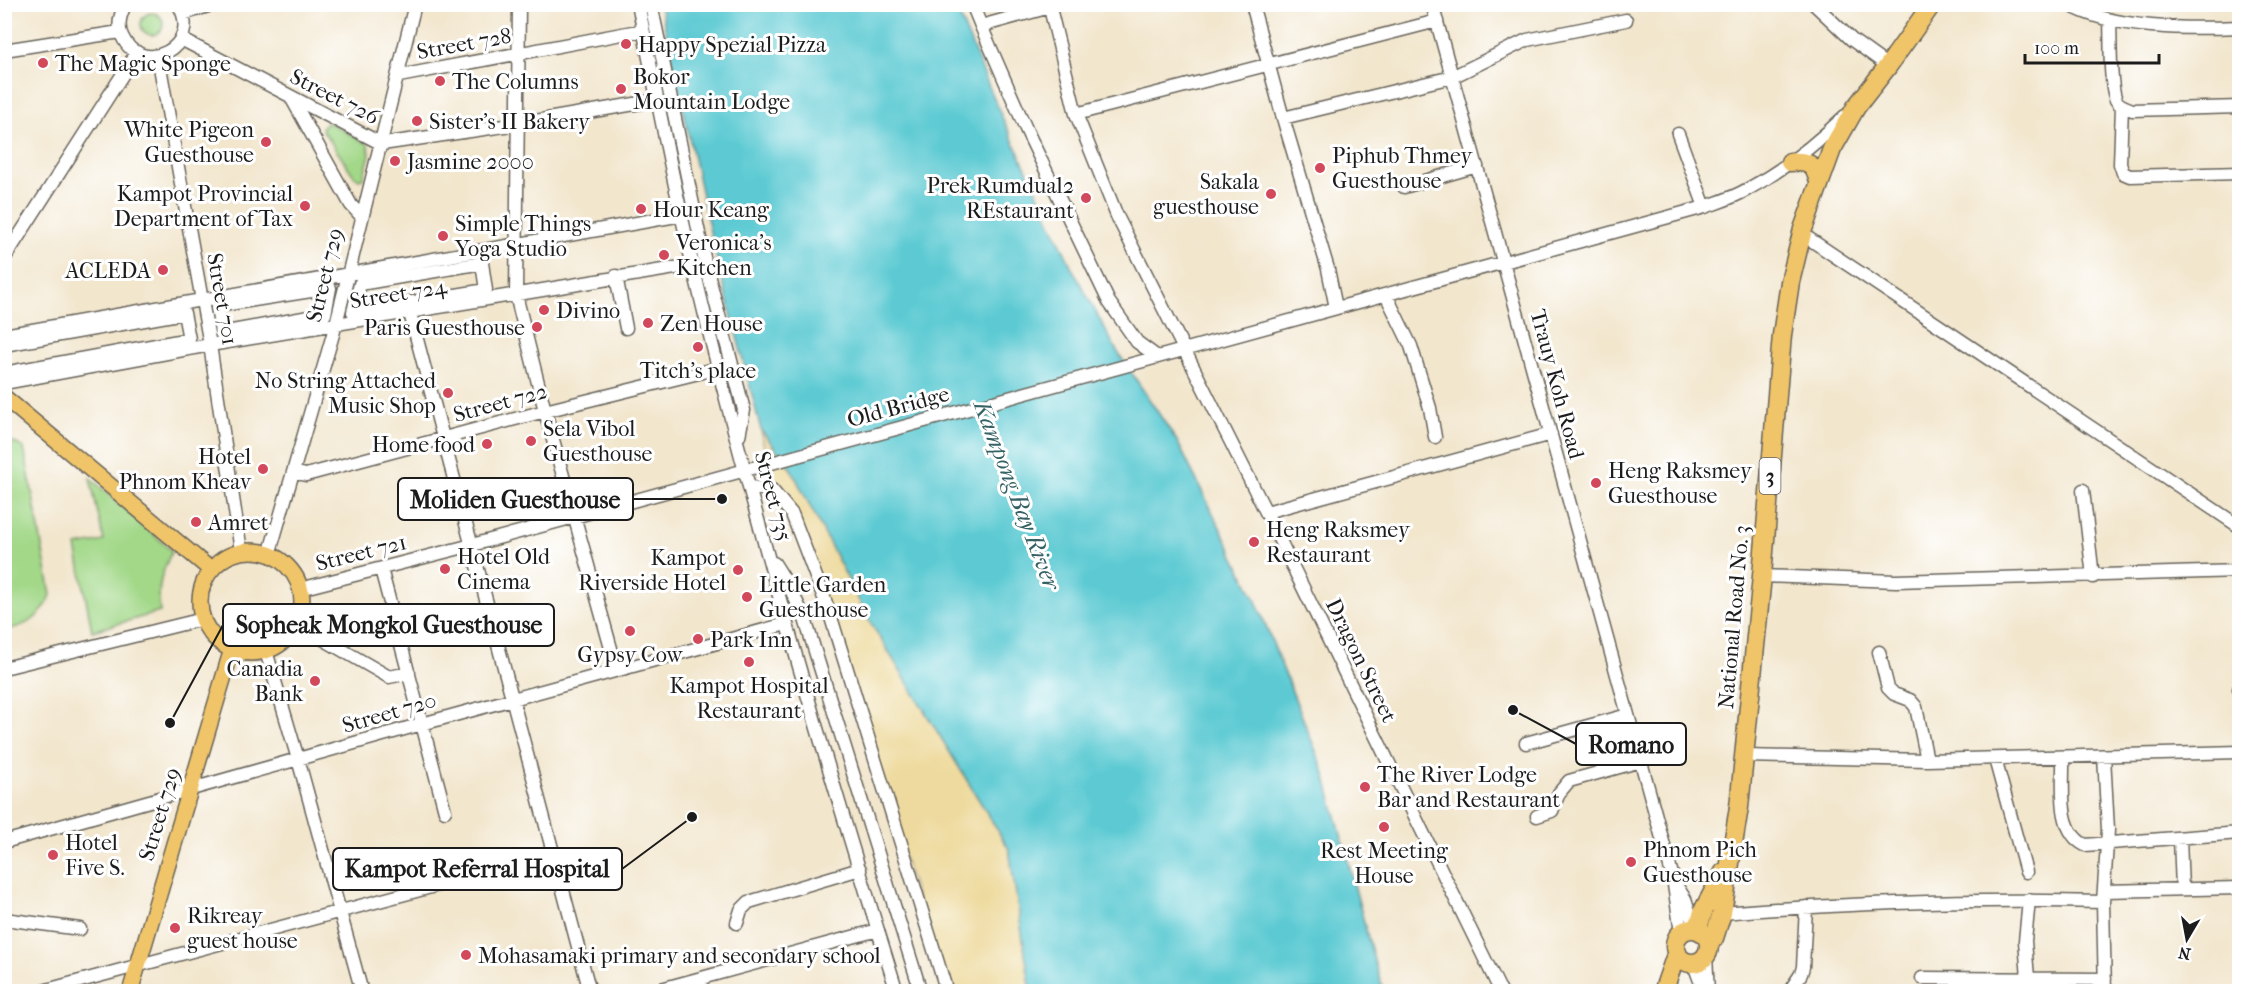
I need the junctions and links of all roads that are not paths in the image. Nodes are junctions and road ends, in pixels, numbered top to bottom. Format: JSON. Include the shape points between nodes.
{"nodes":[{"id":1,"x":214,"y":4,"type":"edge"},
{"id":2,"x":415,"y":4,"type":"edge"},
{"id":3,"x":519,"y":4,"type":"edge"},
{"id":4,"x":638,"y":4,"type":"edge"},
{"id":5,"x":651,"y":4,"type":"edge"},
{"id":6,"x":972,"y":4,"type":"edge"},
{"id":7,"x":1252,"y":4,"type":"edge"},
{"id":8,"x":1432,"y":4,"type":"edge"},
{"id":9,"x":1814,"y":4,"type":"edge"},
{"id":10,"x":1932,"y":4,"type":"edge"},
{"id":11,"x":2068,"y":4,"type":"edge"},
{"id":12,"x":121,"y":6,"type":"edge"},
{"id":13,"x":1050,"y":6,"type":"edge"},
{"id":14,"x":181,"y":9,"type":"edge"},
{"id":15,"x":1626,"y":20,"type":"dead end"},
{"id":16,"x":2110,"y":20,"type":"junction"},
{"id":17,"x":1437,"y":21,"type":"junction"},
{"id":18,"x":981,"y":26,"type":"junction"},
{"id":19,"x":2240,"y":27,"type":"edge"},
{"id":20,"x":643,"y":30,"type":"junction"},
{"id":21,"x":120,"y":32,"type":"junction"},
{"id":22,"x":181,"y":39,"type":"junction"},
{"id":23,"x":4,"y":50,"type":"edge"},
{"id":24,"x":136,"y":52,"type":"junction"},
{"id":25,"x":519,"y":55,"type":"junction"},
{"id":26,"x":158,"y":56,"type":"junction"},
{"id":27,"x":1268,"y":63,"type":"junction"},
{"id":28,"x":1888,"y":66,"type":"junction"},
{"id":29,"x":399,"y":76,"type":"junction"},
{"id":30,"x":1452,"y":77,"type":"junction"},
{"id":31,"x":291,"y":98,"type":"junction"},
{"id":32,"x":658,"y":100,"type":"junction"},
{"id":33,"x":2122,"y":106,"type":"junction"},
{"id":34,"x":1856,"y":107,"type":"junction"},
{"id":35,"x":2240,"y":107,"type":"edge"},
{"id":36,"x":1076,"y":114,"type":"junction"},
{"id":37,"x":1283,"y":118,"type":"junction"},
{"id":38,"x":518,"y":124,"type":"junction"},
{"id":39,"x":1678,"y":134,"type":"dead end"},
{"id":40,"x":382,"y":144,"type":"junction"},
{"id":41,"x":1790,"y":162,"type":"junction"},
{"id":42,"x":1477,"y":166,"type":"junction"},
{"id":43,"x":2240,"y":172,"type":"edge"},
{"id":44,"x":1819,"y":182,"type":"junction"},
{"id":45,"x":1404,"y":187,"type":"dead end"},
{"id":46,"x":1705,"y":207,"type":"junction"},
{"id":47,"x":682,"y":215,"type":"junction"},
{"id":48,"x":362,"y":217,"type":"junction"},
{"id":49,"x":1802,"y":234,"type":"junction"},
{"id":50,"x":516,"y":244,"type":"junction"},
{"id":51,"x":4,"y":259,"type":"edge"},
{"id":52,"x":1504,"y":264,"type":"junction"},
{"id":53,"x":693,"y":265,"type":"junction"},
{"id":54,"x":348,"y":274,"type":"junction"},
{"id":55,"x":616,"y":276,"type":"junction"},
{"id":56,"x":486,"y":290,"type":"joint"},
{"id":57,"x":516,"y":295,"type":"junction"},
{"id":58,"x":1386,"y":295,"type":"junction"},
{"id":59,"x":202,"y":299,"type":"junction"},
{"id":60,"x":1336,"y":308,"type":"junction"},
{"id":61,"x":410,"y":313,"type":"junction"},
{"id":62,"x":325,"y":314,"type":"joint"},
{"id":63,"x":336,"y":324,"type":"junction"},
{"id":64,"x":626,"y":328,"type":"dead end"},
{"id":65,"x":4,"y":336,"type":"edge"},
{"id":66,"x":4,"y":345,"type":"edge"},
{"id":67,"x":210,"y":345,"type":"junction"},
{"id":68,"x":1184,"y":349,"type":"junction"},
{"id":69,"x":1152,"y":357,"type":"junction"},
{"id":70,"x":719,"y":368,"type":"junction"},
{"id":71,"x":4,"y":373,"type":"edge"},
{"id":72,"x":4,"y":383,"type":"edge"},
{"id":73,"x":4,"y":397,"type":"edge"},
{"id":74,"x":545,"y":411,"type":"junction"},
{"id":75,"x":1551,"y":435,"type":"junction"},
{"id":76,"x":1436,"y":437,"type":"dead end"},
{"id":77,"x":444,"y":438,"type":"junction"},
{"id":78,"x":738,"y":443,"type":"junction"},
{"id":79,"x":745,"y":470,"type":"junction"},
{"id":80,"x":293,"y":472,"type":"junction"},
{"id":81,"x":750,"y":487,"type":"junction"},
{"id":82,"x":2083,"y":490,"type":"dead end"},
{"id":83,"x":1266,"y":512,"type":"junction"},
{"id":84,"x":574,"y":516,"type":"junction"},
{"id":85,"x":2240,"y":527,"type":"edge"},
{"id":86,"x":472,"y":545,"type":"junction"},
{"id":87,"x":241,"y":551,"type":"junction"},
{"id":88,"x":766,"y":551,"type":"junction"},
{"id":89,"x":269,"y":555,"type":"junction"},
{"id":90,"x":381,"y":569,"type":"junction"},
{"id":91,"x":211,"y":570,"type":"junction"},
{"id":92,"x":2240,"y":571,"type":"edge"},
{"id":93,"x":1762,"y":576,"type":"junction"},
{"id":94,"x":2093,"y":577,"type":"junction"},
{"id":95,"x":300,"y":589,"type":"junction"},
{"id":96,"x":203,"y":619,"type":"junction"},
{"id":97,"x":297,"y":624,"type":"junction"},
{"id":98,"x":786,"y":624,"type":"junction"},
{"id":99,"x":232,"y":649,"type":"junction"},
{"id":100,"x":266,"y":651,"type":"junction"},
{"id":101,"x":1879,"y":652,"type":"dead end"},
{"id":102,"x":4,"y":668,"type":"edge"},
{"id":103,"x":617,"y":670,"type":"junction"},
{"id":104,"x":409,"y":673,"type":"junction"},
{"id":105,"x":514,"y":698,"type":"junction"},
{"id":106,"x":1628,"y":715,"type":"junction"},
{"id":107,"x":422,"y":724,"type":"junction"},
{"id":108,"x":1526,"y":743,"type":"dead end"},
{"id":109,"x":2240,"y":752,"type":"edge"},
{"id":110,"x":1744,"y":756,"type":"junction"},
{"id":111,"x":2104,"y":756,"type":"junction"},
{"id":112,"x":2063,"y":757,"type":"junction"},
{"id":113,"x":298,"y":759,"type":"junction"},
{"id":114,"x":1995,"y":759,"type":"junction"},
{"id":115,"x":1927,"y":760,"type":"junction"},
{"id":116,"x":1641,"y":761,"type":"junction"},
{"id":117,"x":189,"y":790,"type":"junction"},
{"id":118,"x":445,"y":811,"type":"dead end"},
{"id":119,"x":1537,"y":816,"type":"dead end"},
{"id":120,"x":2240,"y":833,"type":"edge"},
{"id":121,"x":2180,"y":838,"type":"junction"},
{"id":122,"x":4,"y":842,"type":"edge"},
{"id":123,"x":2107,"y":844,"type":"junction"},
{"id":124,"x":554,"y":854,"type":"junction"},
{"id":125,"x":1731,"y":856,"type":"junction"},
{"id":126,"x":860,"y":869,"type":"junction"},
{"id":127,"x":2026,"y":873,"type":"dead end"},
{"id":128,"x":2240,"y":888,"type":"edge"},
{"id":129,"x":2182,"y":889,"type":"junction"},
{"id":130,"x":2104,"y":897,"type":"junction"},
{"id":131,"x":2029,"y":900,"type":"junction"},
{"id":132,"x":1806,"y":907,"type":"junction"},
{"id":133,"x":340,"y":911,"type":"junction"},
{"id":134,"x":1722,"y":914,"type":"junction"},
{"id":135,"x":4,"y":919,"type":"edge"},
{"id":136,"x":737,"y":924,"type":"dead end"},
{"id":137,"x":80,"y":929,"type":"dead end"},
{"id":138,"x":878,"y":930,"type":"junction"},
{"id":139,"x":1691,"y":930,"type":"junction"},
{"id":140,"x":1695,"y":955,"type":"junction"},
{"id":141,"x":137,"y":967,"type":"junction"},
{"id":142,"x":699,"y":978,"type":"junction"},
{"id":143,"x":1922,"y":978,"type":"dead end"},
{"id":144,"x":2028,"y":978,"type":"junction"},
{"id":145,"x":2105,"y":985,"type":"edge"},
{"id":146,"x":39,"y":992,"type":"edge"},
{"id":147,"x":130,"y":992,"type":"edge"},
{"id":148,"x":362,"y":992,"type":"edge"},
{"id":149,"x":590,"y":992,"type":"edge"},
{"id":150,"x":650,"y":992,"type":"edge"},
{"id":151,"x":703,"y":992,"type":"edge"},
{"id":152,"x":897,"y":992,"type":"edge"},
{"id":153,"x":921,"y":992,"type":"edge"},
{"id":154,"x":947,"y":992,"type":"edge"},
{"id":155,"x":1501,"y":992,"type":"edge"},
{"id":156,"x":1664,"y":992,"type":"edge"},
{"id":157,"x":1706,"y":992,"type":"edge"},
{"id":158,"x":1789,"y":992,"type":"edge"}],
"edges":[{"from":1,"to":14,"type":"street"},
{"from":2,"to":29,"type":"street","name":"Street 729"},
{"from":3,"to":25,"type":"street"},
{"from":4,"to":20,"type":"street","name":"Street 735"},
{"from":5,"to":78,"type":"street","via":[[705,262],[744,410]]},
{"from":6,"to":18,"type":"street"},
{"from":7,"to":27,"type":"street"},
{"from":8,"to":17,"type":"street","name":"Trauy Koh Road"},
{"from":9,"to":28,"type":"street","via":[[1852,40]]},
{"from":10,"to":28,"type":"highway","number":"3"},
{"from":11,"to":16,"type":"street","via":[[2083,13]]},
{"from":12,"to":21,"type":"street"},
{"from":13,"to":18,"type":"street"},
{"from":13,"to":36,"type":"street","name":"Dragon Street"},
{"from":14,"to":22,"type":"street"},
{"from":15,"to":30,"type":"street","via":[[1527,39]]},
{"from":16,"to":19,"type":"street","via":[[2179,28]]},
{"from":16,"to":33,"type":"street","via":[[2113,78]]},
{"from":17,"to":27,"type":"street"},
{"from":17,"to":30,"type":"street","name":"Trauy Koh Road"},
{"from":18,"to":69,"type":"street","via":[[1109,302]]},
{"from":20,"to":25,"type":"street","name":"Street 728"},
{"from":20,"to":32,"type":"street","name":"Street 735"},
{"from":21,"to":23,"type":"street"},
{"from":21,"to":24,"type":"street"},
{"from":22,"to":26,"type":"street","via":[[169,52]]},
{"from":22,"to":31,"type":"street","name":"Street 726"},
{"from":24,"to":26,"type":"street"},
{"from":24,"to":51,"type":"street"},
{"from":25,"to":29,"type":"street","name":"Street 728"},
{"from":25,"to":38,"type":"street"},
{"from":26,"to":59,"type":"street","name":"Street 701"},
{"from":27,"to":36,"type":"street"},
{"from":27,"to":37,"type":"street"},
{"from":28,"to":34,"type":"highway","number":"3"},
{"from":29,"to":40,"type":"street","name":"Street 729"},
{"from":30,"to":37,"type":"street"},
{"from":30,"to":42,"type":"street","name":"Trauy Koh Road"},
{"from":31,"to":40,"type":"street","name":"Street 726"},
{"from":31,"to":48,"type":"street","via":[[351,205]]},
{"from":32,"to":38,"type":"street","name":"Street 726"},
{"from":32,"to":47,"type":"street","name":"Street 735"},
{"from":33,"to":35,"type":"street","via":[[2132,110]]},
{"from":33,"to":43,"type":"street","via":[[2123,173],[2130,176]]},
{"from":34,"to":41,"type":"street","name":"Old Bridge"},
{"from":34,"to":44,"type":"highway","name":"National Road No. 3","number":"3"},
{"from":36,"to":68,"type":"street","name":"Dragon Street","via":[[1117,216]]},
{"from":37,"to":60,"type":"street","via":[[1326,260]]},
{"from":38,"to":40,"type":"street","name":"Street 726"},
{"from":38,"to":50,"type":"street"},
{"from":39,"to":46,"type":"street"},
{"from":40,"to":48,"type":"street","name":"Street 729"},
{"from":41,"to":44,"type":"highway","via":[[1810,165]]},
{"from":41,"to":46,"type":"street","name":"Old Bridge","via":[[1747,190]]},
{"from":42,"to":45,"type":"street"},
{"from":42,"to":52,"type":"street","name":"Trauy Koh Road"},
{"from":44,"to":49,"type":"highway","name":"National Road No. 3","number":"3"},
{"from":46,"to":52,"type":"street","name":"Old Bridge"},
{"from":47,"to":50,"type":"street"},
{"from":47,"to":53,"type":"street","name":"Street 735"},
{"from":48,"to":54,"type":"street","name":"Street 729"},
{"from":49,"to":85,"type":"street"},
{"from":49,"to":93,"type":"highway","name":"National Road No. 3","number":"3","via":[[1782,335]]},
{"from":50,"to":54,"type":"street"},
{"from":50,"to":57,"type":"street"},
{"from":52,"to":58,"type":"street","name":"Old Bridge"},
{"from":52,"to":75,"type":"street","name":"Trauy Koh Road"},
{"from":53,"to":55,"type":"street","name":"Street 724"},
{"from":53,"to":70,"type":"street","name":"Street 735"},
{"from":54,"to":59,"type":"street"},
{"from":54,"to":63,"type":"street","name":"Street 729"},
{"from":55,"to":57,"type":"street","name":"Street 724"},
{"from":55,"to":64,"type":"street"},
{"from":56,"to":56,"type":"street","via":[[482,263],[360,284],[353,312]]},
{"from":57,"to":61,"type":"street","name":"Street 724"},
{"from":57,"to":74,"type":"street"},
{"from":58,"to":60,"type":"street","name":"Old Bridge"},
{"from":58,"to":76,"type":"street","via":[[1411,346]]},
{"from":59,"to":65,"type":"street"},
{"from":59,"to":67,"type":"street","name":"Street 701"},
{"from":60,"to":68,"type":"street","name":"Old Bridge"},
{"from":61,"to":63,"type":"street","name":"Street 724"},
{"from":61,"to":77,"type":"street"},
{"from":62,"to":62,"type":"street","via":[[330,288],[217,306],[221,333]]},
{"from":63,"to":67,"type":"street","name":"Street 724"},
{"from":63,"to":80,"type":"street","name":"Street 729"},
{"from":66,"to":71,"type":"street","via":[[184,313],[189,339]]},
{"from":67,"to":72,"type":"street","name":"Street 724"},
{"from":67,"to":87,"type":"street","name":"Street 701"},
{"from":68,"to":69,"type":"street","name":"Old Bridge"},
{"from":68,"to":83,"type":"street","name":"Dragon Street"},
{"from":69,"to":79,"type":"street","name":"Old Bridge"},
{"from":70,"to":74,"type":"street","name":"Street 722"},
{"from":70,"to":78,"type":"street","name":"Street 735"},
{"from":73,"to":91,"type":"main road"},
{"from":74,"to":77,"type":"street","name":"Street 722"},
{"from":74,"to":84,"type":"street"},
{"from":75,"to":83,"type":"street"},
{"from":75,"to":106,"type":"street","name":"Trauy Koh Road"},
{"from":77,"to":80,"type":"street","name":"Street 722","via":[[306,475]]},
{"from":77,"to":86,"type":"street"},
{"from":78,"to":79,"type":"street","name":"Street 735"},
{"from":79,"to":81,"type":"street","name":"Street 735"},
{"from":79,"to":84,"type":"street","name":"Street 721"},
{"from":80,"to":89,"type":"street","name":"Street 729"},
{"from":81,"to":88,"type":"street","name":"Street 735"},
{"from":81,"to":154,"type":"street","via":[[772,490],[792,514],[829,611]]},
{"from":82,"to":94,"type":"street"},
{"from":83,"to":155,"type":"street","name":"Dragon Street"},
{"from":84,"to":86,"type":"street","name":"Street 721"},
{"from":84,"to":103,"type":"street"},
{"from":86,"to":90,"type":"street","name":"Street 721"},
{"from":86,"to":105,"type":"street"},
{"from":87,"to":89,"type":"main road"},
{"from":87,"to":91,"type":"main road"},
{"from":88,"to":98,"type":"street","name":"Street 735"},
{"from":88,"to":153,"type":"street","via":[[805,619]]},
{"from":89,"to":95,"type":"main road","via":[[285,565]]},
{"from":90,"to":95,"type":"street","name":"Street 721"},
{"from":90,"to":104,"type":"street"},
{"from":91,"to":96,"type":"main road","via":[[201,591]]},
{"from":92,"to":94,"type":"street"},
{"from":93,"to":94,"type":"street","via":[[1896,581]]},
{"from":93,"to":110,"type":"highway","name":"National Road No. 3","number":"3"},
{"from":95,"to":97,"type":"main road"},
{"from":96,"to":99,"type":"main road","via":[[214,637]]},
{"from":96,"to":102,"type":"street"},
{"from":97,"to":100,"type":"main road","via":[[288,637]]},
{"from":97,"to":104,"type":"street","via":[[389,677]]},
{"from":98,"to":103,"type":"street","name":"Street 720"},
{"from":98,"to":126,"type":"street","name":"Street 735"},
{"from":99,"to":100,"type":"main road"},
{"from":99,"to":117,"type":"main road","name":"Street 729"},
{"from":100,"to":113,"type":"street"},
{"from":101,"to":115,"type":"street","via":[[1888,688],[1916,707]]},
{"from":103,"to":105,"type":"street","name":"Street 720"},
{"from":104,"to":107,"type":"street"},
{"from":105,"to":107,"type":"street","name":"Street 720"},
{"from":105,"to":124,"type":"street"},
{"from":106,"to":108,"type":"street"},
{"from":106,"to":116,"type":"street","name":"Trauy Koh Road"},
{"from":107,"to":113,"type":"street","name":"Street 720"},
{"from":107,"to":118,"type":"street"},
{"from":109,"to":111,"type":"street"},
{"from":110,"to":115,"type":"street"},
{"from":110,"to":125,"type":"highway","name":"National Road No. 3","number":"3"},
{"from":111,"to":112,"type":"street"},
{"from":111,"to":123,"type":"street"},
{"from":112,"to":114,"type":"street"},
{"from":112,"to":123,"type":"street","via":[[2065,818],[2075,840],[2085,845]]},
{"from":113,"to":117,"type":"street","name":"Street 720"},
{"from":113,"to":133,"type":"street"},
{"from":114,"to":115,"type":"street"},
{"from":114,"to":127,"type":"street"},
{"from":116,"to":119,"type":"street","via":[[1569,781],[1552,811]]},
{"from":116,"to":139,"type":"street","name":"Trauy Koh Road","via":[[1673,879],[1685,899]]},
{"from":117,"to":122,"type":"street","name":"Street 720"},
{"from":117,"to":141,"type":"main road","name":"Street 729"},
{"from":120,"to":121,"type":"street"},
{"from":121,"to":123,"type":"street"},
{"from":121,"to":129,"type":"street"},
{"from":123,"to":130,"type":"street"},
{"from":124,"to":133,"type":"street"},
{"from":124,"to":149,"type":"street"},
{"from":125,"to":134,"type":"highway","number":"3"},
{"from":125,"to":139,"type":"highway","number":"3"},
{"from":126,"to":136,"type":"street","via":[[749,902],[741,910]]},
{"from":126,"to":138,"type":"street","name":"Street 735"},
{"from":128,"to":129,"type":"street"},
{"from":129,"to":130,"type":"street"},
{"from":130,"to":131,"type":"street"},
{"from":130,"to":145,"type":"street"},
{"from":131,"to":132,"type":"street"},
{"from":131,"to":144,"type":"street","via":[[2025,941]]},
{"from":132,"to":134,"type":"street"},
{"from":132,"to":158,"type":"street","via":[[1803,967]]},
{"from":133,"to":141,"type":"street"},
{"from":133,"to":148,"type":"street"},
{"from":134,"to":140,"type":"highway","number":"3","via":[[1714,938]]},
{"from":135,"to":137,"type":"street"},
{"from":138,"to":142,"type":"street"},
{"from":138,"to":152,"type":"street","name":"Street 735"},
{"from":139,"to":140,"type":"highway","via":[[1707,937]]},
{"from":139,"to":140,"type":"highway","via":[[1676,941]]},
{"from":140,"to":156,"type":"highway","number":"3"},
{"from":140,"to":157,"type":"street"},
{"from":141,"to":146,"type":"street"},
{"from":141,"to":147,"type":"main road","name":"Street 729"},
{"from":142,"to":150,"type":"street"},
{"from":142,"to":151,"type":"street"},
{"from":143,"to":144,"type":"street"},
{"from":144,"to":145,"type":"street"}]}
